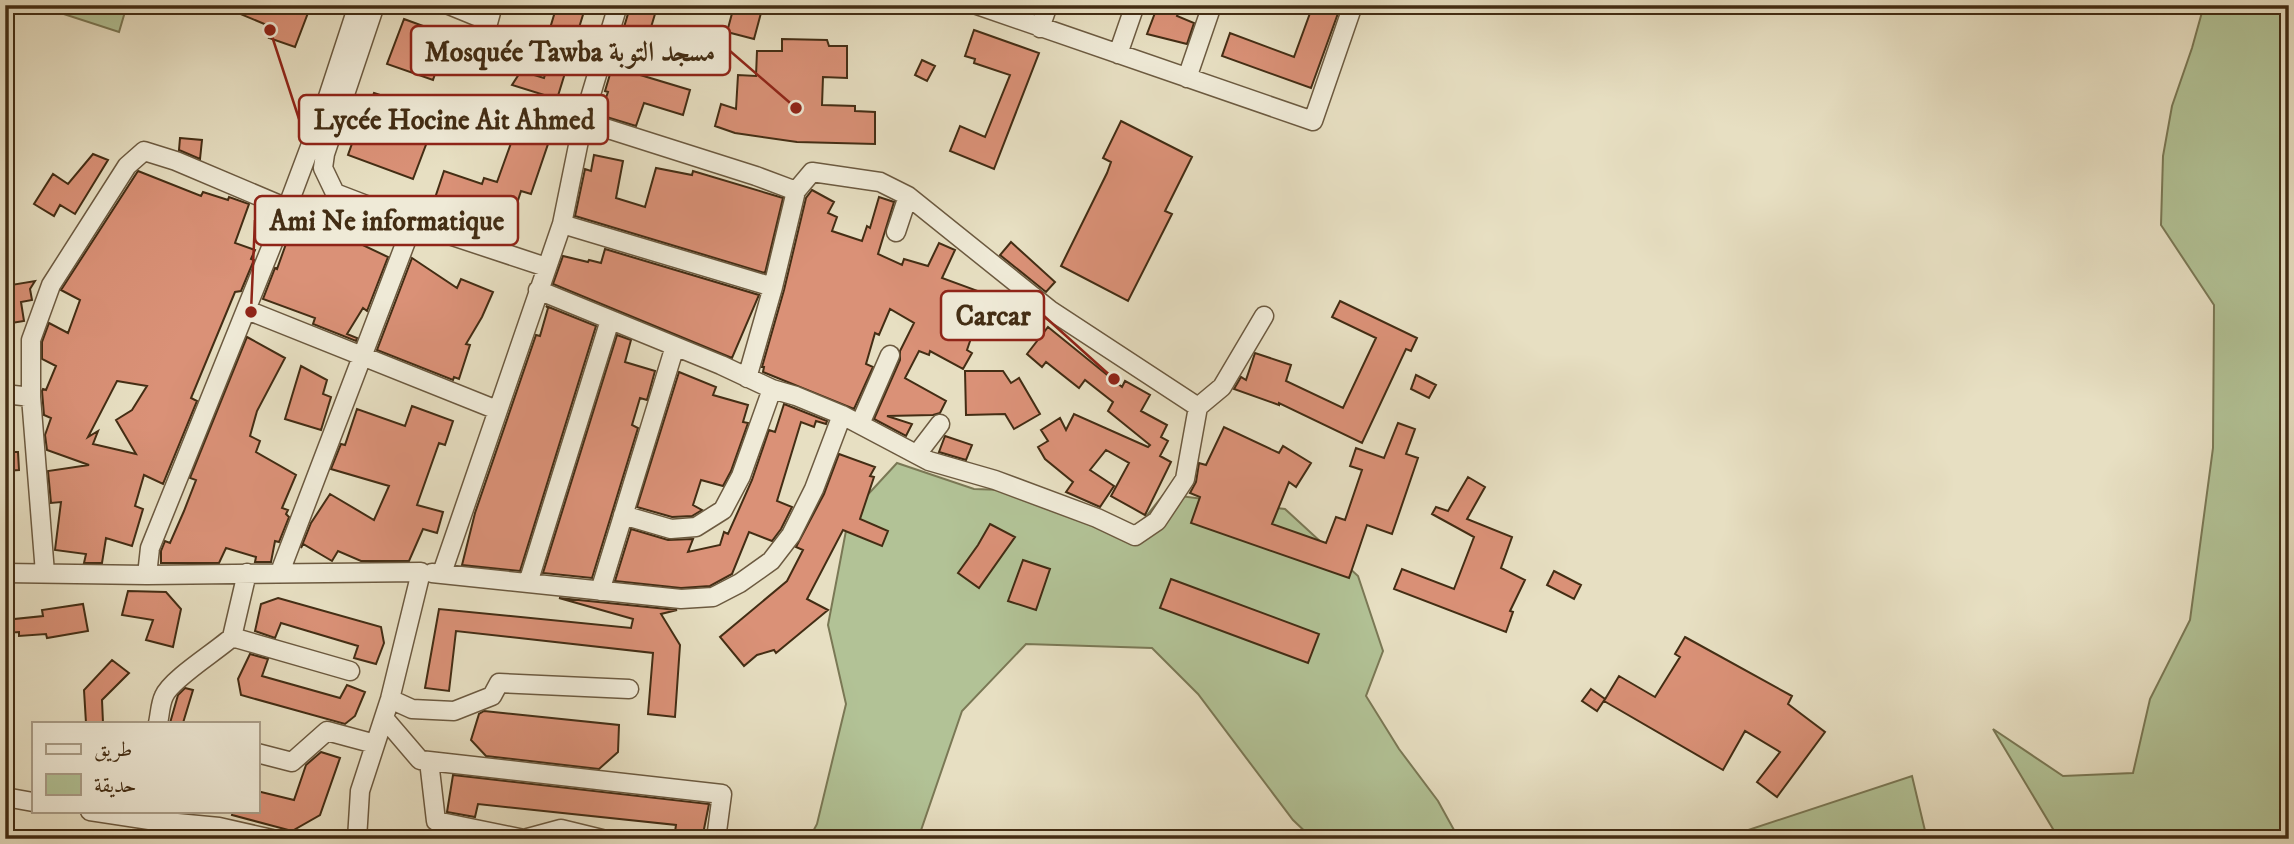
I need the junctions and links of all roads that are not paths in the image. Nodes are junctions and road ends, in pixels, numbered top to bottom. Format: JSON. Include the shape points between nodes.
{"nodes":[{"id":1,"x":358,"y":5,"type":"edge"},
{"id":2,"x":375,"y":5,"type":"edge"},
{"id":3,"x":449,"y":5,"type":"edge"},
{"id":4,"x":618,"y":5,"type":"edge"},
{"id":5,"x":977,"y":5,"type":"edge"},
{"id":6,"x":1048,"y":5,"type":"edge"},
{"id":7,"x":1135,"y":5,"type":"edge"},
{"id":8,"x":1212,"y":5,"type":"edge"},
{"id":9,"x":1353,"y":5,"type":"edge"},
{"id":10,"x":491,"y":13,"type":"edge"},
{"id":11,"x":1040,"y":28,"type":"junction"},
{"id":12,"x":1118,"y":54,"type":"junction"},
{"id":13,"x":478,"y":60,"type":"dead end"},
{"id":14,"x":1187,"y":78,"type":"junction"},
{"id":15,"x":583,"y":121,"type":"junction"},
{"id":16,"x":796,"y":191,"type":"junction"},
{"id":17,"x":908,"y":196,"type":"junction"},
{"id":18,"x":287,"y":208,"type":"junction"},
{"id":19,"x":413,"y":223,"type":"junction"},
{"id":20,"x":562,"y":224,"type":"junction"},
{"id":21,"x":896,"y":232,"type":"dead end"},
{"id":22,"x":546,"y":267,"type":"junction"},
{"id":23,"x":773,"y":287,"type":"junction"},
{"id":24,"x":538,"y":290,"type":"junction"},
{"id":25,"x":247,"y":310,"type":"junction"},
{"id":26,"x":1264,"y":316,"type":"dead end"},
{"id":27,"x":610,"y":320,"type":"junction"},
{"id":28,"x":675,"y":346,"type":"junction"},
{"id":29,"x":890,"y":355,"type":"dead end"},
{"id":30,"x":364,"y":356,"type":"junction"},
{"id":31,"x":747,"y":378,"type":"junction"},
{"id":32,"x":772,"y":389,"type":"junction"},
{"id":33,"x":5,"y":394,"type":"edge"},
{"id":34,"x":31,"y":397,"type":"junction"},
{"id":35,"x":1198,"y":407,"type":"junction"},
{"id":36,"x":497,"y":410,"type":"junction"},
{"id":37,"x":842,"y":415,"type":"junction"},
{"id":38,"x":940,"y":424,"type":"dead end"},
{"id":39,"x":860,"y":425,"type":"junction"},
{"id":40,"x":917,"y":454,"type":"junction"},
{"id":41,"x":623,"y":515,"type":"junction"},
{"id":42,"x":281,"y":572,"type":"junction"},
{"id":43,"x":421,"y":572,"type":"junction"},
{"id":44,"x":5,"y":573,"type":"edge"},
{"id":45,"x":45,"y":573,"type":"junction"},
{"id":46,"x":247,"y":573,"type":"junction"},
{"id":47,"x":442,"y":573,"type":"junction"},
{"id":48,"x":147,"y":575,"type":"junction"},
{"id":49,"x":528,"y":583,"type":"junction"},
{"id":50,"x":600,"y":591,"type":"junction"},
{"id":51,"x":232,"y":637,"type":"junction"},
{"id":52,"x":351,"y":671,"type":"dead end"},
{"id":53,"x":629,"y":689,"type":"dead end"},
{"id":54,"x":390,"y":699,"type":"junction"},
{"id":55,"x":384,"y":718,"type":"junction"},
{"id":56,"x":158,"y":722,"type":"edge"},
{"id":57,"x":375,"y":744,"type":"junction"},
{"id":58,"x":259,"y":754,"type":"edge"},
{"id":59,"x":429,"y":761,"type":"junction"},
{"id":60,"x":5,"y":797,"type":"edge"},
{"id":61,"x":32,"y":802,"type":"edge"},
{"id":62,"x":97,"y":812,"type":"edge"},
{"id":63,"x":219,"y":833,"type":"edge"},
{"id":64,"x":353,"y":838,"type":"edge"},
{"id":65,"x":272,"y":839,"type":"edge"},
{"id":66,"x":601,"y":839,"type":"edge"},
{"id":67,"x":716,"y":839,"type":"edge"}],
"edges":[{"from":1,"to":18,"type":"street"},
{"from":2,"to":19,"type":"street","via":[[323,168],[335,193]]},
{"from":3,"to":10,"type":"street"},
{"from":4,"to":15,"type":"street"},
{"from":5,"to":11,"type":"street"},
{"from":6,"to":11,"type":"street"},
{"from":7,"to":12,"type":"street"},
{"from":8,"to":14,"type":"street"},
{"from":9,"to":14,"type":"street","via":[[1313,121]]},
{"from":10,"to":13,"type":"street"},
{"from":11,"to":12,"type":"street"},
{"from":12,"to":14,"type":"street"},
{"from":15,"to":16,"type":"street"},
{"from":15,"to":20,"type":"street"},
{"from":16,"to":17,"type":"street","via":[[812,172],[880,182]]},
{"from":16,"to":23,"type":"street"},
{"from":17,"to":21,"type":"street"},
{"from":17,"to":35,"type":"street","via":[[1050,310]]},
{"from":18,"to":25,"type":"street"},
{"from":18,"to":34,"type":"street","via":[[144,151],[127,166],[51,285],[31,340]]},
{"from":19,"to":22,"type":"street"},
{"from":19,"to":30,"type":"street"},
{"from":20,"to":22,"type":"street"},
{"from":20,"to":23,"type":"street"},
{"from":22,"to":24,"type":"street"},
{"from":23,"to":31,"type":"street"},
{"from":24,"to":27,"type":"street"},
{"from":24,"to":36,"type":"street"},
{"from":25,"to":30,"type":"street"},
{"from":25,"to":48,"type":"street","via":[[150,548]]},
{"from":26,"to":35,"type":"street","via":[[1222,387]]},
{"from":27,"to":28,"type":"street"},
{"from":27,"to":49,"type":"street"},
{"from":28,"to":31,"type":"street"},
{"from":28,"to":41,"type":"street"},
{"from":29,"to":39,"type":"street"},
{"from":30,"to":36,"type":"street"},
{"from":30,"to":42,"type":"street"},
{"from":31,"to":32,"type":"street"},
{"from":32,"to":37,"type":"street"},
{"from":32,"to":41,"type":"street","via":[[741,476],[723,510],[696,527],[671,529]]},
{"from":33,"to":34,"type":"street"},
{"from":34,"to":45,"type":"street"},
{"from":35,"to":40,"type":"street","via":[[1185,479],[1157,521],[1135,536]]},
{"from":36,"to":47,"type":"street"},
{"from":37,"to":39,"type":"street"},
{"from":37,"to":50,"type":"street","via":[[814,489],[791,535],[771,561],[713,597],[681,599]]},
{"from":38,"to":40,"type":"street"},
{"from":39,"to":40,"type":"street"},
{"from":41,"to":50,"type":"street"},
{"from":42,"to":43,"type":"street"},
{"from":42,"to":46,"type":"street"},
{"from":43,"to":47,"type":"street"},
{"from":43,"to":54,"type":"street"},
{"from":44,"to":45,"type":"street"},
{"from":45,"to":48,"type":"street"},
{"from":46,"to":48,"type":"street"},
{"from":46,"to":51,"type":"street"},
{"from":47,"to":49,"type":"street"},
{"from":49,"to":50,"type":"street"},
{"from":51,"to":52,"type":"street"},
{"from":51,"to":56,"type":"street","via":[[164,694]]},
{"from":53,"to":54,"type":"street","via":[[499,682],[492,696],[454,711],[412,709]]},
{"from":54,"to":55,"type":"street"},
{"from":55,"to":57,"type":"street"},
{"from":55,"to":59,"type":"street","via":[[420,760]]},
{"from":57,"to":58,"type":"street","via":[[327,731],[292,762]]},
{"from":57,"to":64,"type":"street","via":[[360,791]]},
{"from":59,"to":66,"type":"street","via":[[436,821],[524,839],[561,829]]},
{"from":59,"to":67,"type":"street","via":[[722,794]]},
{"from":60,"to":61,"type":"street"},
{"from":62,"to":63,"type":"street"},
{"from":63,"to":65,"type":"street"}]}
